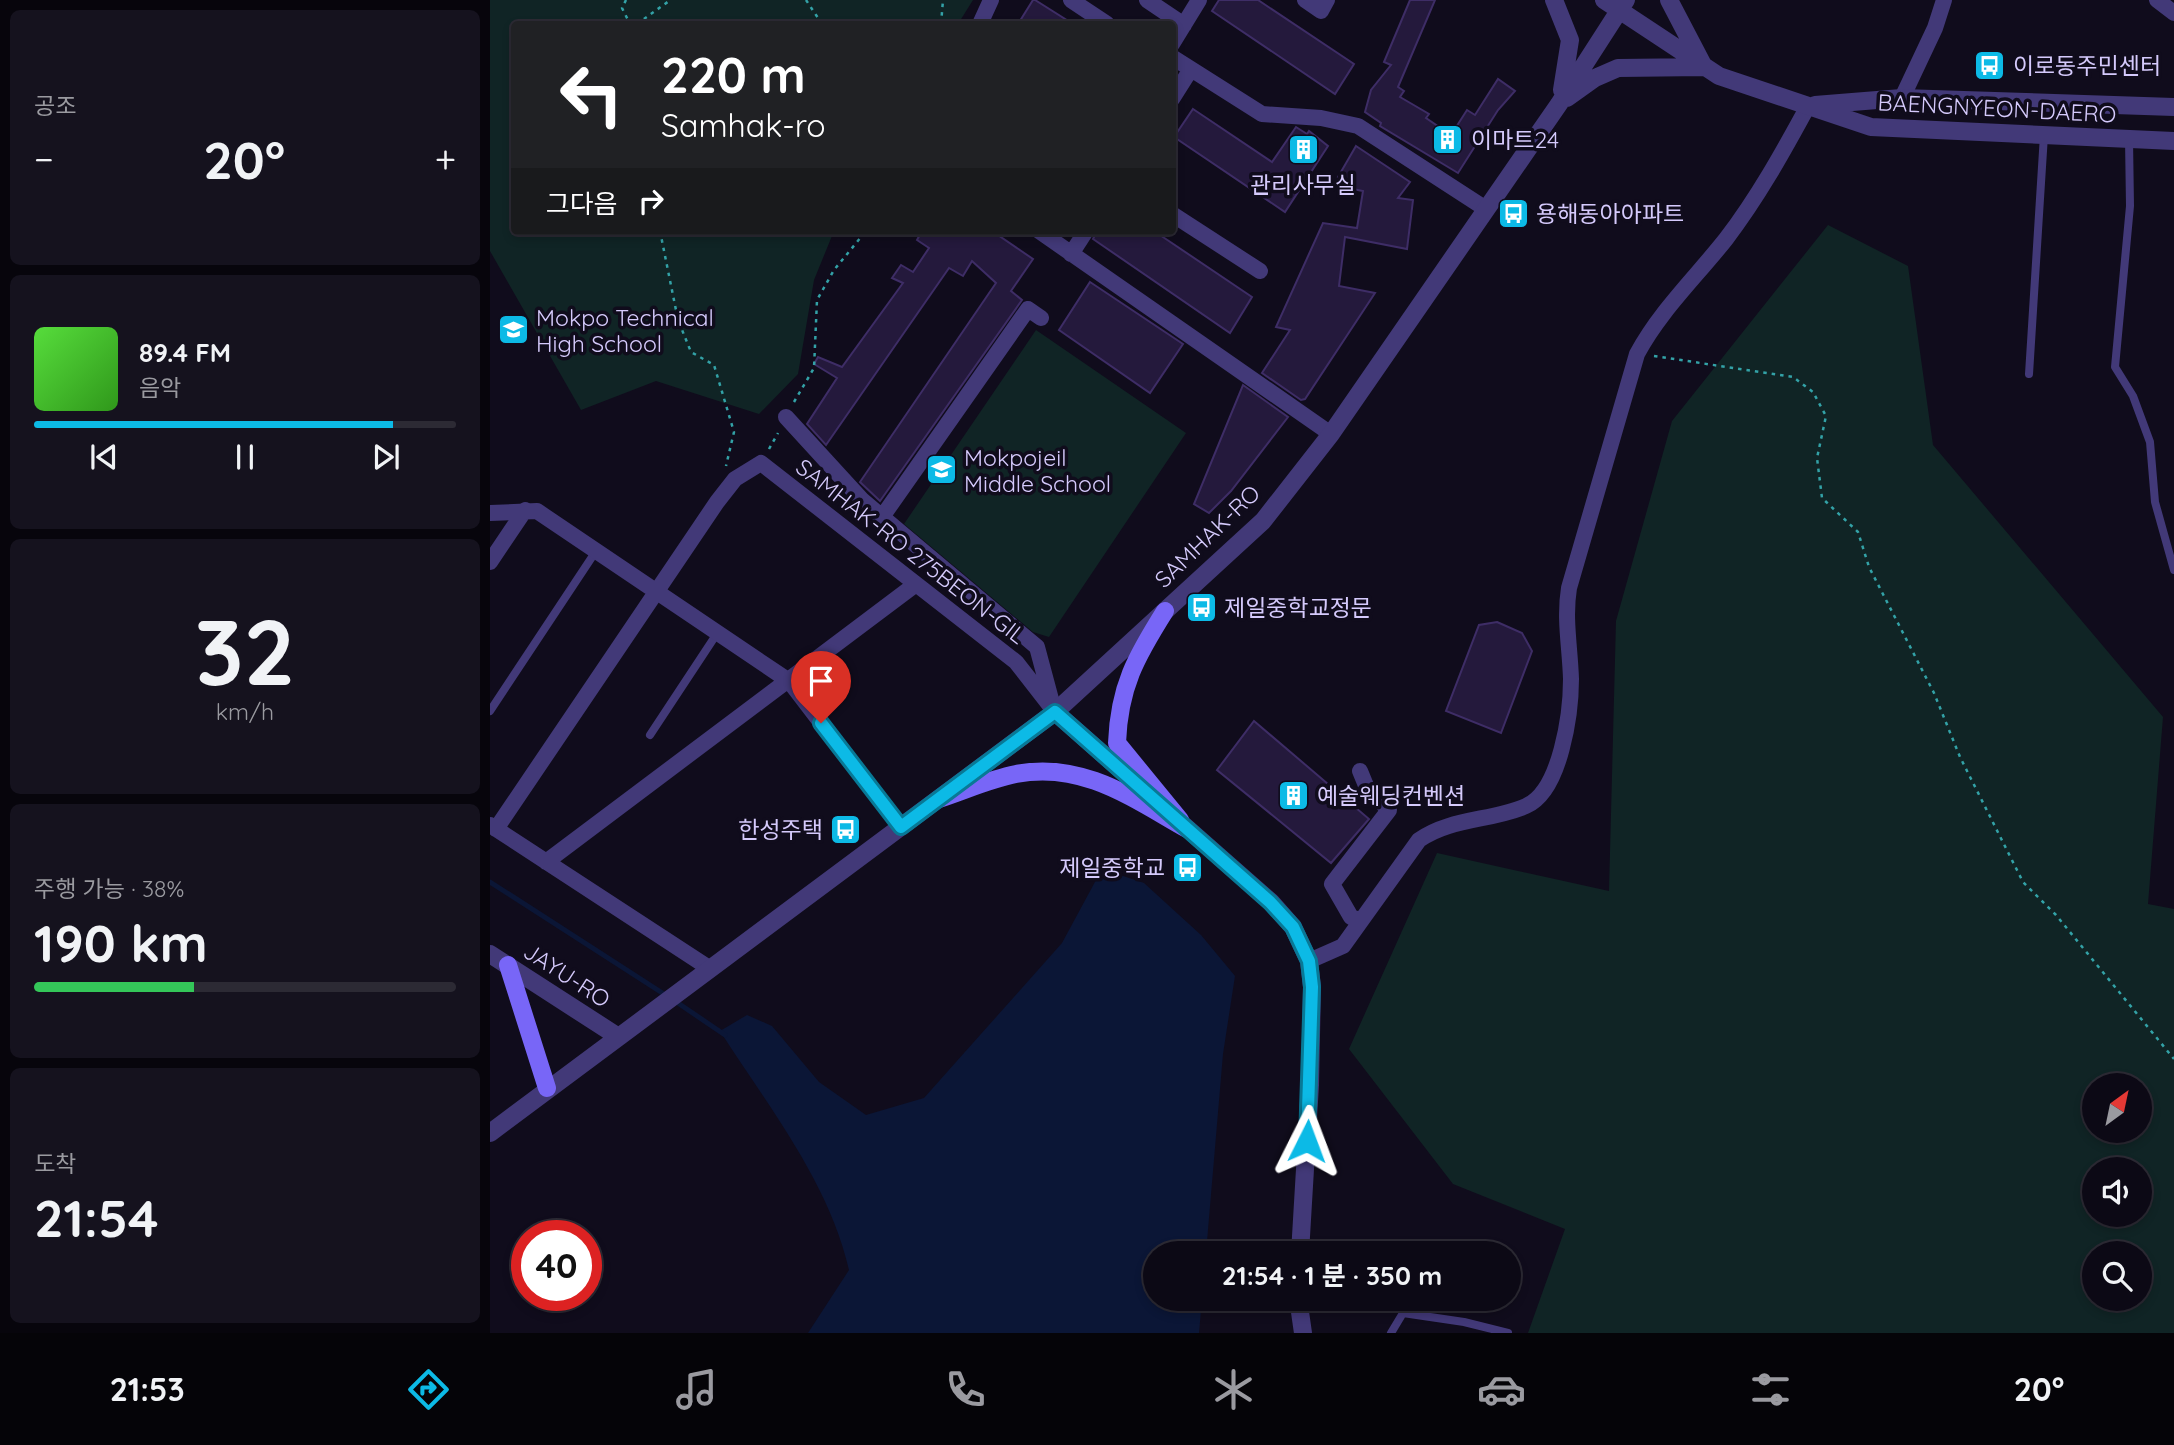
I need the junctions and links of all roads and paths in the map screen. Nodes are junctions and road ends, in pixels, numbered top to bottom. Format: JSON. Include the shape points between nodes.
{"nodes":[{"id":1,"x":626,"y":0,"type":"edge"},
{"id":2,"x":806,"y":0,"type":"edge"},
{"id":3,"x":943,"y":0,"type":"edge"},
{"id":4,"x":990,"y":0,"type":"edge"},
{"id":5,"x":1071,"y":0,"type":"edge"},
{"id":6,"x":1147,"y":0,"type":"edge"},
{"id":7,"x":1199,"y":0,"type":"edge"},
{"id":8,"x":1305,"y":0,"type":"edge"},
{"id":9,"x":1328,"y":0,"type":"edge"},
{"id":10,"x":1554,"y":0,"type":"edge"},
{"id":11,"x":1669,"y":0,"type":"edge"},
{"id":12,"x":1944,"y":0,"type":"edge"},
{"id":13,"x":2157,"y":0,"type":"edge"},
{"id":14,"x":669,"y":1,"type":"edge"},
{"id":15,"x":1617,"y":3,"type":"edge"},
{"id":16,"x":2174,"y":13,"type":"edge"},
{"id":17,"x":628,"y":21,"type":"edge"},
{"id":18,"x":641,"y":21,"type":"edge"},
{"id":19,"x":820,"y":21,"type":"edge"},
{"id":20,"x":941,"y":21,"type":"edge"},
{"id":21,"x":981,"y":21,"type":"edge"},
{"id":22,"x":1102,"y":21,"type":"edge"},
{"id":23,"x":1184,"y":25,"type":"junction"},
{"id":24,"x":1176,"y":38,"type":"edge"},
{"id":25,"x":1176,"y":60,"type":"edge"},
{"id":26,"x":1704,"y":67,"type":"junction"},
{"id":27,"x":1191,"y":69,"type":"junction"},
{"id":28,"x":1176,"y":93,"type":"edge"},
{"id":29,"x":1902,"y":98,"type":"junction"},
{"id":30,"x":1559,"y":104,"type":"junction"},
{"id":31,"x":1808,"y":106,"type":"junction"},
{"id":32,"x":2174,"y":107,"type":"edge"},
{"id":33,"x":2043,"y":135,"type":"junction"},
{"id":34,"x":2129,"y":139,"type":"junction"},
{"id":35,"x":2174,"y":141,"type":"edge"},
{"id":36,"x":1486,"y":209,"type":"junction"},
{"id":37,"x":1176,"y":217,"type":"edge"},
{"id":38,"x":661,"y":235,"type":"edge"},
{"id":39,"x":863,"y":235,"type":"edge"},
{"id":40,"x":1045,"y":235,"type":"edge"},
{"id":41,"x":1083,"y":235,"type":"edge"},
{"id":42,"x":1071,"y":254,"type":"junction"},
{"id":43,"x":1259,"y":271,"type":"dead end"},
{"id":44,"x":1041,"y":318,"type":"dead end"},
{"id":45,"x":1637,"y":354,"type":"junction"},
{"id":46,"x":2029,"y":374,"type":"dead end"},
{"id":47,"x":786,"y":417,"type":"junction"},
{"id":48,"x":1331,"y":435,"type":"junction"},
{"id":49,"x":761,"y":463,"type":"junction"},
{"id":50,"x":735,"y":479,"type":"junction"},
{"id":51,"x":525,"y":510,"type":"junction"},
{"id":52,"x":490,"y":513,"type":"edge"},
{"id":53,"x":882,"y":517,"type":"junction"},
{"id":54,"x":596,"y":551,"type":"junction"},
{"id":55,"x":490,"y":562,"type":"edge"},
{"id":56,"x":2174,"y":570,"type":"edge"},
{"id":57,"x":916,"y":584,"type":"junction"},
{"id":58,"x":657,"y":591,"type":"junction"},
{"id":59,"x":1165,"y":611,"type":"junction"},
{"id":60,"x":718,"y":632,"type":"junction"},
{"id":61,"x":789,"y":681,"type":"junction"},
{"id":62,"x":490,"y":711,"type":"edge"},
{"id":63,"x":1055,"y":712,"type":"junction"},
{"id":64,"x":650,"y":734,"type":"dead end"},
{"id":65,"x":1360,"y":771,"type":"dead end"},
{"id":66,"x":939,"y":799,"type":"junction"},
{"id":67,"x":493,"y":827,"type":"edge"},
{"id":68,"x":901,"y":827,"type":"junction"},
{"id":69,"x":1187,"y":829,"type":"junction"},
{"id":70,"x":546,"y":862,"type":"junction"},
{"id":71,"x":1361,"y":921,"type":"junction"},
{"id":72,"x":490,"y":954,"type":"edge"},
{"id":73,"x":1309,"y":961,"type":"junction"},
{"id":74,"x":508,"y":965,"type":"junction"},
{"id":75,"x":709,"y":968,"type":"junction"},
{"id":76,"x":617,"y":1036,"type":"junction"},
{"id":77,"x":2174,"y":1059,"type":"edge"},
{"id":78,"x":547,"y":1088,"type":"junction"},
{"id":79,"x":490,"y":1133,"type":"edge"},
{"id":80,"x":1301,"y":1241,"type":"edge"},
{"id":81,"x":1300,"y":1311,"type":"edge"},
{"id":82,"x":1303,"y":1333,"type":"edge"},
{"id":83,"x":1391,"y":1333,"type":"edge"},
{"id":84,"x":1508,"y":1333,"type":"edge"}],
"edges":[{"from":1,"to":17,"type":"path","via":[[622,8]]},
{"from":2,"to":19,"type":"path"},
{"from":3,"to":20,"type":"path"},
{"from":4,"to":21,"type":"street"},
{"from":5,"to":22,"type":"street"},
{"from":6,"to":23,"type":"street"},
{"from":7,"to":23,"type":"street"},
{"from":8,"to":9,"type":"street","via":[[1321,10]]},
{"from":10,"to":30,"type":"street","via":[[1570,40]]},
{"from":11,"to":26,"type":"street"},
{"from":12,"to":29,"type":"street"},
{"from":13,"to":16,"type":"street"},
{"from":14,"to":18,"type":"path"},
{"from":15,"to":26,"type":"street"},
{"from":15,"to":30,"type":"street","name":"SAMHAK-RO"},
{"from":23,"to":24,"type":"street"},
{"from":25,"to":27,"type":"street"},
{"from":26,"to":30,"type":"street","via":[[1618,68]]},
{"from":26,"to":31,"type":"street"},
{"from":27,"to":28,"type":"street"},
{"from":27,"to":36,"type":"street","via":[[1262,114],[1359,126]]},
{"from":29,"to":31,"type":"street","name":"BAENGNYEON-DAERO"},
{"from":29,"to":32,"type":"street","name":"BAENGNYEON-DAERO"},
{"from":30,"to":36,"type":"street","name":"SAMHAK-RO"},
{"from":31,"to":33,"type":"street","name":"BAENGNYEON-DAERO","via":[[1871,128]]},
{"from":31,"to":45,"type":"street","via":[[1765,184],[1651,329]]},
{"from":33,"to":34,"type":"street","name":"BAENGNYEON-DAERO"},
{"from":33,"to":46,"type":"lane"},
{"from":34,"to":35,"type":"street","name":"BAENGNYEON-DAERO"},
{"from":34,"to":56,"type":"lane","via":[[2130,206],[2115,367],[2133,396],[2150,442],[2155,502]]},
{"from":36,"to":48,"type":"street","name":"SAMHAK-RO"},
{"from":37,"to":43,"type":"street"},
{"from":38,"to":50,"type":"path","via":[[678,320],[691,352],[715,365],[728,405],[734,432],[725,468]]},
{"from":39,"to":47,"type":"path","via":[[817,300],[814,368]]},
{"from":40,"to":42,"type":"street"},
{"from":41,"to":42,"type":"street"},
{"from":42,"to":48,"type":"street"},
{"from":44,"to":53,"type":"street","via":[[1028,309]]},
{"from":45,"to":71,"type":"street","via":[[1569,587],[1565,614],[1571,681],[1564,740],[1553,774],[1529,805],[1433,830],[1419,840]]},
{"from":45,"to":77,"type":"path","via":[[1793,376],[1813,393],[1826,415],[1817,458],[1822,498],[1858,532],[1869,567],[2023,882],[2056,915]]},
{"from":47,"to":49,"type":"path"},
{"from":47,"to":53,"type":"street"},
{"from":48,"to":59,"type":"street","name":"SAMHAK-RO","via":[[1263,521]]},
{"from":49,"to":50,"type":"street"},
{"from":49,"to":57,"type":"street","name":"SAMHAK-RO 275BEON-GIL"},
{"from":50,"to":58,"type":"street"},
{"from":51,"to":52,"type":"street"},
{"from":51,"to":54,"type":"street","via":[[537,511]]},
{"from":51,"to":55,"type":"street"},
{"from":53,"to":63,"type":"street","via":[[1037,647]]},
{"from":54,"to":58,"type":"street"},
{"from":54,"to":62,"type":"lane"},
{"from":57,"to":61,"type":"street"},
{"from":57,"to":63,"type":"street","name":"SAMHAK-RO 275BEON-GIL","via":[[1016,662]]},
{"from":58,"to":60,"type":"street"},
{"from":58,"to":67,"type":"street"},
{"from":59,"to":63,"type":"street","name":"SAMHAK-RO"},
{"from":59,"to":69,"type":"main road","via":[[1126,685],[1118,708],[1117,743]]},
{"from":60,"to":61,"type":"street"},
{"from":60,"to":64,"type":"lane"},
{"from":61,"to":68,"type":"street"},
{"from":61,"to":70,"type":"street"},
{"from":63,"to":66,"type":"street","name":"SAMHAK-RO"},
{"from":63,"to":69,"type":"street"},
{"from":65,"to":71,"type":"street","via":[[1367,788],[1389,810],[1332,884],[1352,917]]},
{"from":66,"to":68,"type":"street","name":"SAMHAK-RO"},
{"from":66,"to":69,"type":"main road","via":[[1016,774],[1051,771],[1093,777]]},
{"from":67,"to":70,"type":"street"},
{"from":68,"to":75,"type":"street","name":"SAMHAK-RO"},
{"from":69,"to":73,"type":"street","via":[[1270,902],[1293,927]]},
{"from":70,"to":75,"type":"street"},
{"from":71,"to":73,"type":"street","via":[[1343,946]]},
{"from":72,"to":74,"type":"street","name":"JAYU-RO"},
{"from":73,"to":80,"type":"street","via":[[1310,1085]]},
{"from":74,"to":76,"type":"street","name":"JAYU-RO"},
{"from":74,"to":78,"type":"main road"},
{"from":75,"to":76,"type":"street","name":"SAMHAK-RO"},
{"from":76,"to":78,"type":"street"},
{"from":78,"to":79,"type":"street"},
{"from":81,"to":82,"type":"street"},
{"from":83,"to":84,"type":"lane","via":[[1403,1313]]}]}
